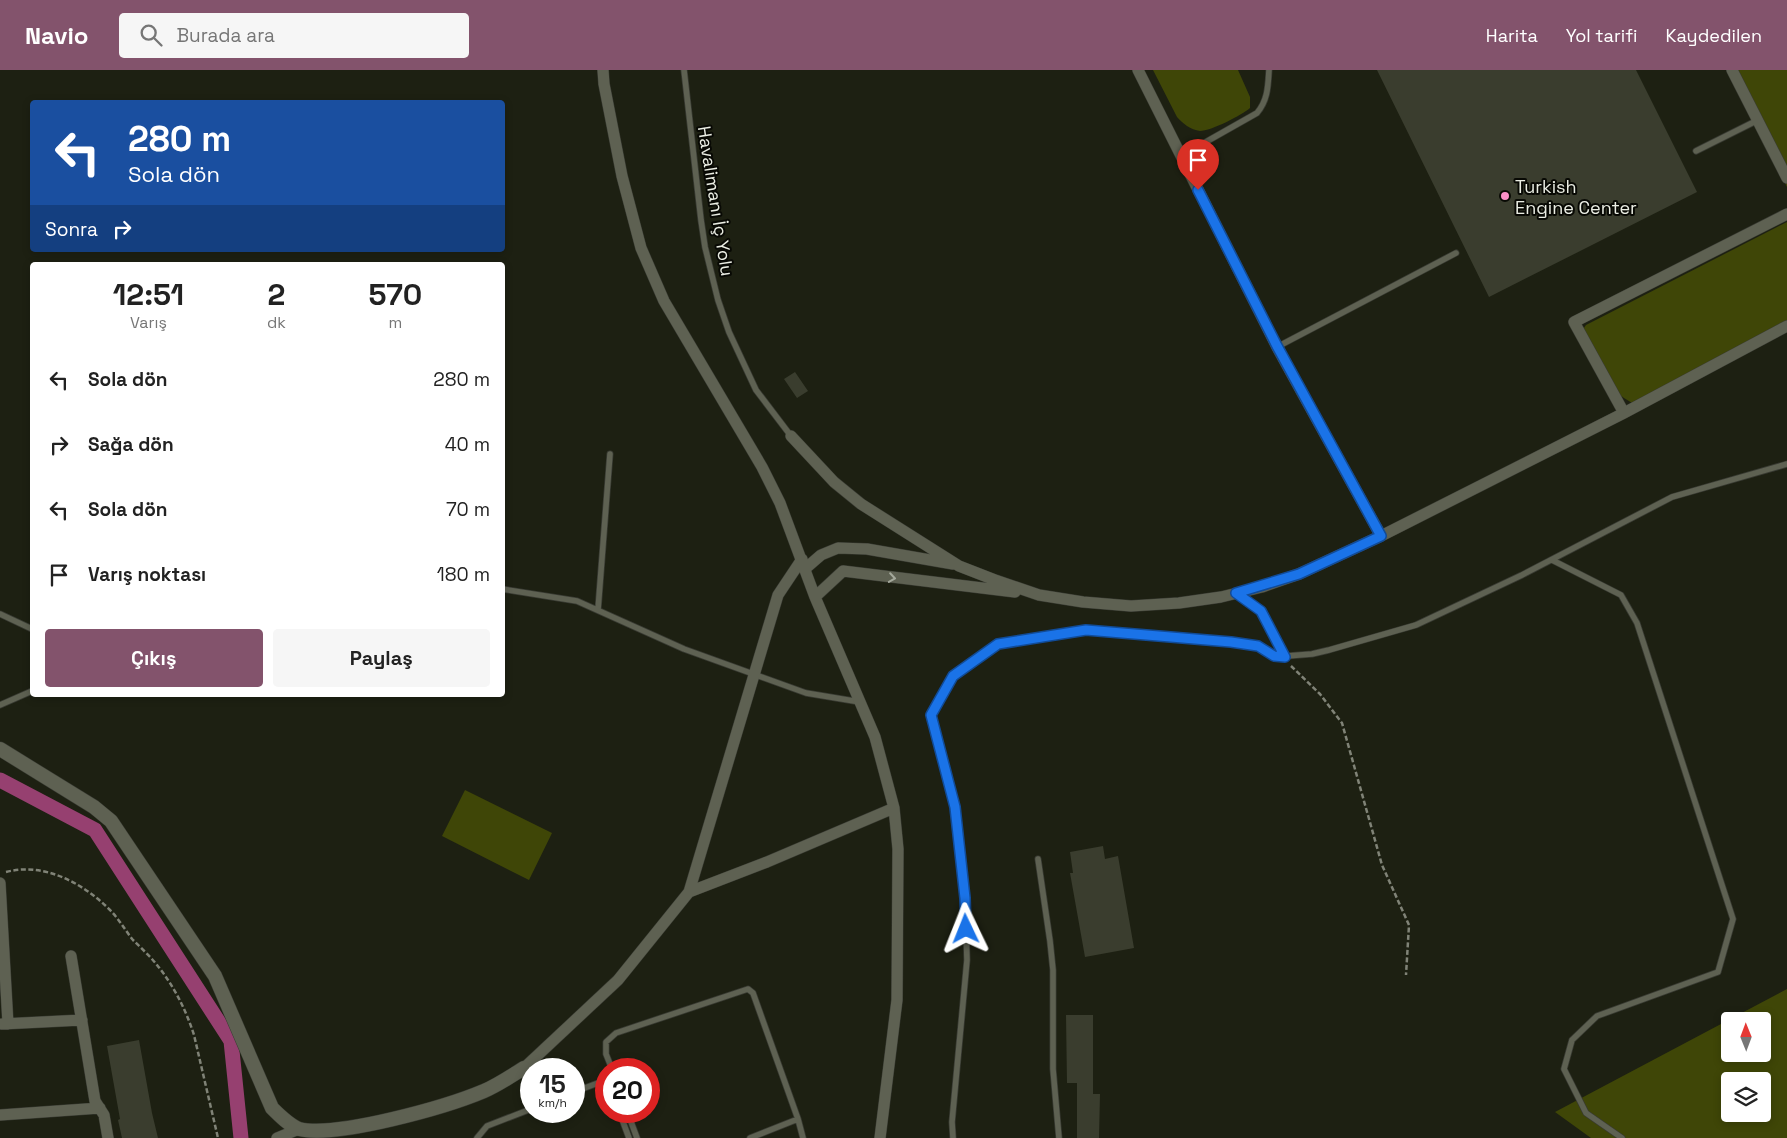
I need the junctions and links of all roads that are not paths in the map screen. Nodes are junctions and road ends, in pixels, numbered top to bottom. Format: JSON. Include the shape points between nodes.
{"nodes":[{"id":1,"x":603,"y":70,"type":"edge"},
{"id":2,"x":684,"y":70,"type":"edge"},
{"id":3,"x":1138,"y":70,"type":"edge"},
{"id":4,"x":1269,"y":70,"type":"edge"},
{"id":5,"x":1732,"y":70,"type":"edge"},
{"id":6,"x":1758,"y":120,"type":"junction"},
{"id":7,"x":1696,"y":151,"type":"dead end"},
{"id":8,"x":1181,"y":156,"type":"junction"},
{"id":9,"x":1787,"y":178,"type":"edge"},
{"id":10,"x":1787,"y":214,"type":"edge"},
{"id":11,"x":1456,"y":252,"type":"dead end"},
{"id":12,"x":1787,"y":326,"type":"edge"},
{"id":13,"x":1277,"y":346,"type":"junction"},
{"id":14,"x":1624,"y":413,"type":"junction"},
{"id":15,"x":792,"y":436,"type":"joint"},
{"id":16,"x":610,"y":454,"type":"dead end"},
{"id":17,"x":1787,"y":464,"type":"edge"},
{"id":18,"x":1381,"y":536,"type":"junction"},
{"id":19,"x":1552,"y":560,"type":"junction"},
{"id":20,"x":804,"y":563,"type":"junction"},
{"id":21,"x":959,"y":566,"type":"junction"},
{"id":22,"x":505,"y":589,"type":"edge"},
{"id":23,"x":1236,"y":593,"type":"junction"},
{"id":24,"x":1039,"y":595,"type":"junction"},
{"id":25,"x":815,"y":597,"type":"junction"},
{"id":26,"x":598,"y":610,"type":"junction"},
{"id":27,"x":0,"y":614,"type":"edge"},
{"id":28,"x":30,"y":628,"type":"edge"},
{"id":29,"x":1285,"y":657,"type":"junction"},
{"id":30,"x":755,"y":674,"type":"junction"},
{"id":31,"x":30,"y":692,"type":"edge"},
{"id":32,"x":860,"y":702,"type":"junction"},
{"id":33,"x":0,"y":705,"type":"edge"},
{"id":34,"x":0,"y":750,"type":"edge"},
{"id":35,"x":894,"y":808,"type":"junction"},
{"id":36,"x":1038,"y":859,"type":"dead end"},
{"id":37,"x":0,"y":883,"type":"edge"},
{"id":38,"x":689,"y":892,"type":"junction"},
{"id":39,"x":71,"y":956,"type":"dead end"},
{"id":40,"x":82,"y":1020,"type":"junction"},
{"id":41,"x":4,"y":1024,"type":"edge"},
{"id":42,"x":535,"y":1058,"type":"edge"},
{"id":43,"x":608,"y":1058,"type":"edge"},
{"id":44,"x":520,"y":1070,"type":"edge"},
{"id":45,"x":100,"y":1108,"type":"junction"},
{"id":46,"x":520,"y":1113,"type":"edge"},
{"id":47,"x":0,"y":1115,"type":"edge"},
{"id":48,"x":798,"y":1119,"type":"junction"},
{"id":49,"x":623,"y":1123,"type":"edge"},
{"id":50,"x":631,"y":1123,"type":"edge"},
{"id":51,"x":299,"y":1129,"type":"junction"},
{"id":52,"x":108,"y":1138,"type":"edge"},
{"id":53,"x":277,"y":1138,"type":"edge"},
{"id":54,"x":477,"y":1138,"type":"edge"},
{"id":55,"x":629,"y":1138,"type":"edge"},
{"id":56,"x":637,"y":1138,"type":"edge"},
{"id":57,"x":750,"y":1138,"type":"edge"},
{"id":58,"x":803,"y":1138,"type":"edge"},
{"id":59,"x":880,"y":1138,"type":"edge"},
{"id":60,"x":952,"y":1138,"type":"edge"},
{"id":61,"x":1058,"y":1138,"type":"edge"},
{"id":62,"x":1622,"y":1138,"type":"edge"}],
"edges":[{"from":1,"to":20,"type":"street","via":[[622,176],[641,248],[664,301],[762,467]]},
{"from":2,"to":15,"type":"lane","name":"Havalimanı İç Yolu","via":[[701,220],[718,300],[756,390]]},
{"from":3,"to":8,"type":"street"},
{"from":4,"to":8,"type":"lane","via":[[1264,106],[1257,113]]},
{"from":5,"to":6,"type":"street"},
{"from":6,"to":7,"type":"lane"},
{"from":6,"to":9,"type":"street"},
{"from":8,"to":13,"type":"street"},
{"from":10,"to":14,"type":"street","via":[[1574,322]]},
{"from":11,"to":13,"type":"lane"},
{"from":12,"to":14,"type":"street"},
{"from":13,"to":18,"type":"street"},
{"from":14,"to":18,"type":"street"},
{"from":15,"to":21,"type":"street","via":[[834,482],[861,504]]},
{"from":16,"to":26,"type":"lane"},
{"from":17,"to":19,"type":"lane","via":[[1672,497]]},
{"from":18,"to":23,"type":"street","via":[[1299,574]]},
{"from":19,"to":29,"type":"lane","via":[[1416,625],[1330,650]]},
{"from":19,"to":62,"type":"lane","via":[[1620,595],[1637,623],[1733,920],[1718,972],[1597,1016],[1572,1040],[1564,1069],[1586,1113]]},
{"from":20,"to":21,"type":"street","via":[[838,548],[867,549]]},
{"from":20,"to":25,"type":"street"},
{"from":20,"to":30,"type":"street","via":[[778,595]]},
{"from":21,"to":24,"type":"street"},
{"from":22,"to":26,"type":"lane","via":[[577,601]]},
{"from":23,"to":24,"type":"street","via":[[1179,603],[1131,606]]},
{"from":23,"to":29,"type":"lane","via":[[1261,611]]},
{"from":25,"to":24,"type":"street","one_way":true,"via":[[843,571]]},
{"from":25,"to":32,"type":"street"},
{"from":26,"to":30,"type":"lane","via":[[684,649]]},
{"from":27,"to":28,"type":"lane"},
{"from":29,"to":60,"type":"lane","via":[[1274,656],[1258,646],[1231,642],[1086,630],[998,644],[953,676],[931,715],[955,807],[965,898],[967,960]]},
{"from":30,"to":32,"type":"lane","via":[[806,693]]},
{"from":30,"to":38,"type":"street"},
{"from":31,"to":33,"type":"lane"},
{"from":32,"to":35,"type":"street","via":[[875,737]]},
{"from":34,"to":51,"type":"street","via":[[94,807],[111,821],[215,976],[272,1108]]},
{"from":35,"to":38,"type":"street"},
{"from":35,"to":59,"type":"street","via":[[898,849],[897,1000]]},
{"from":36,"to":61,"type":"lane","via":[[1053,970],[1052,1070]]},
{"from":37,"to":41,"type":"street"},
{"from":38,"to":42,"type":"street","via":[[618,980]]},
{"from":39,"to":40,"type":"street"},
{"from":40,"to":41,"type":"street"},
{"from":40,"to":45,"type":"street","via":[[95,1101]]},
{"from":43,"to":48,"type":"lane","via":[[606,1042],[616,1032],[748,989],[753,993]]},
{"from":44,"to":51,"type":"street","via":[[485,1090],[373,1125],[336,1131]]},
{"from":45,"to":47,"type":"street"},
{"from":45,"to":52,"type":"street"},
{"from":46,"to":54,"type":"lane","via":[[487,1126]]},
{"from":48,"to":57,"type":"lane"},
{"from":48,"to":58,"type":"lane"},
{"from":49,"to":55,"type":"lane"},
{"from":50,"to":56,"type":"lane"},
{"from":51,"to":53,"type":"street"}]}
